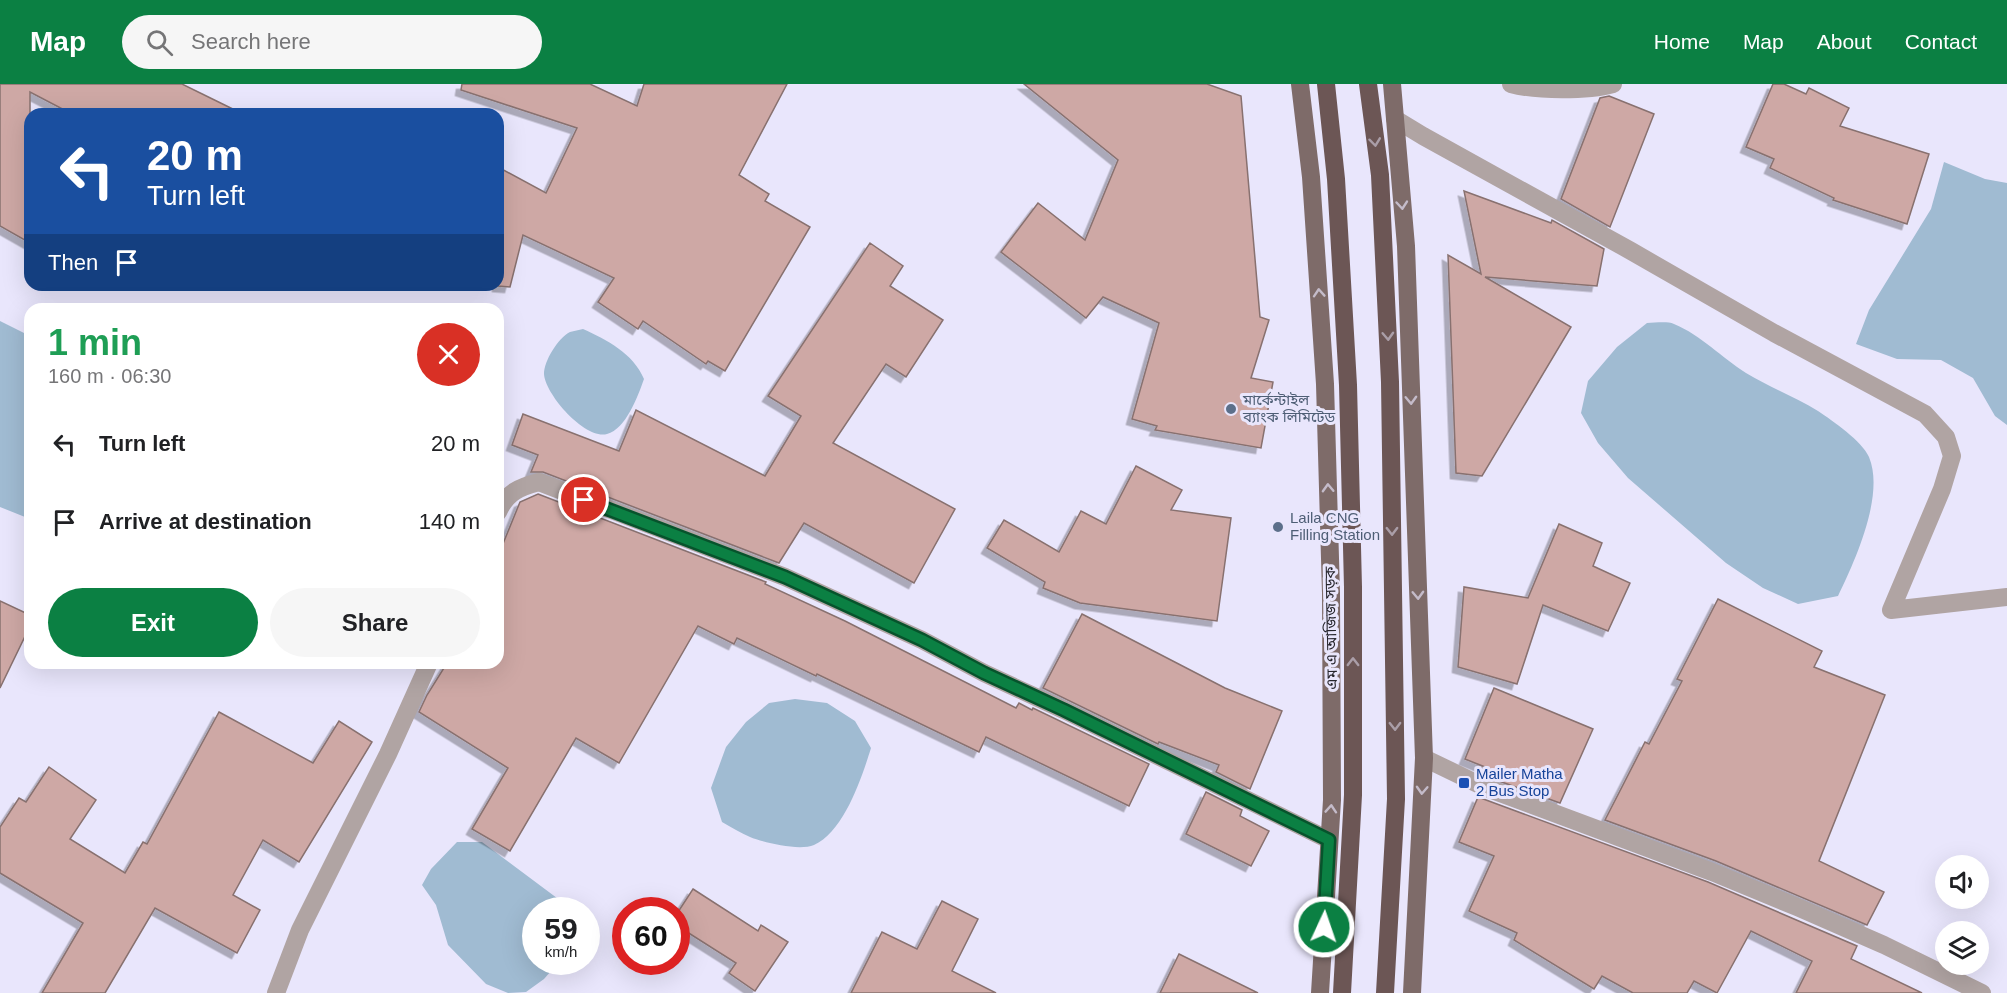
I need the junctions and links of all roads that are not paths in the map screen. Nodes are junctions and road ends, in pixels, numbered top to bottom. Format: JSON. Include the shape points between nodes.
{"nodes":[{"id":1,"x":1300,"y":84,"type":"edge"},
{"id":2,"x":1326,"y":84,"type":"edge"},
{"id":3,"x":1368,"y":84,"type":"edge"},
{"id":4,"x":1392,"y":84,"type":"edge"},
{"id":5,"x":1511,"y":84,"type":"edge"},
{"id":6,"x":1613,"y":84,"type":"edge"},
{"id":7,"x":1395,"y":119,"type":"junction"},
{"id":8,"x":504,"y":502,"type":"edge"},
{"id":9,"x":2007,"y":597,"type":"edge"},
{"id":10,"x":426,"y":669,"type":"edge"},
{"id":11,"x":1424,"y":758,"type":"junction"},
{"id":12,"x":1329,"y":840,"type":"junction"},
{"id":13,"x":276,"y":993,"type":"edge"},
{"id":14,"x":1320,"y":993,"type":"edge"},
{"id":15,"x":1342,"y":993,"type":"edge"},
{"id":16,"x":1385,"y":993,"type":"edge"},
{"id":17,"x":1412,"y":993,"type":"edge"},
{"id":18,"x":1982,"y":993,"type":"edge"}],
"edges":[{"from":12,"to":1,"type":"main road","name":"এম এ আজিজ সড়ক","one_way":true,"via":[[1331,604],[1325,384],[1311,177]]},
{"from":15,"to":2,"type":"highway","one_way":true,"via":[[1353,795],[1353,587],[1348,385],[1336,179]]},
{"from":3,"to":16,"type":"highway","one_way":true,"via":[[1380,176],[1390,382],[1396,799]]},
{"from":4,"to":7,"type":"main road"},
{"from":5,"to":6,"type":"street","via":[[1562,89]]},
{"from":7,"to":9,"type":"street","via":[[1764,328],[1925,414],[1946,437],[1952,456],[1891,610]]},
{"from":7,"to":11,"type":"main road","one_way":true,"via":[[1406,246]]},
{"from":8,"to":12,"type":"street","via":[[519,487],[539,482],[785,577]]},
{"from":10,"to":13,"type":"street","via":[[300,930]]},
{"from":11,"to":17,"type":"main road","one_way":true},
{"from":11,"to":18,"type":"street","via":[[1484,787],[1797,907]]},
{"from":12,"to":14,"type":"main road","name":"এম এ আজিজ সড়ক"}]}
